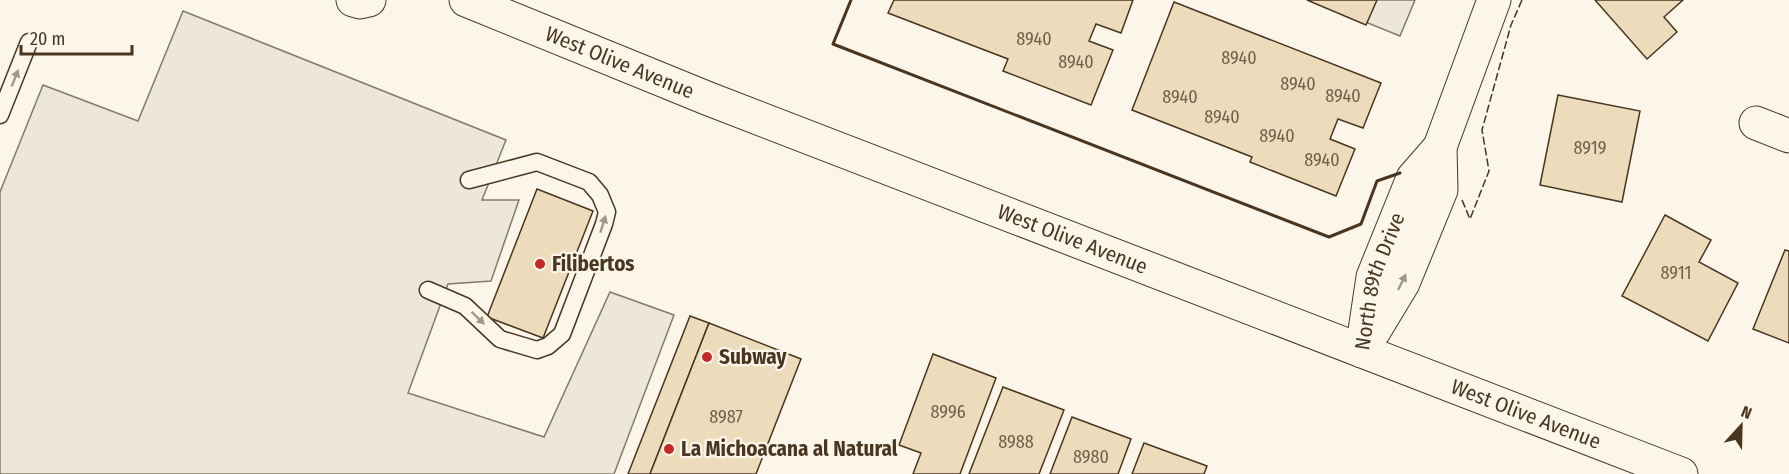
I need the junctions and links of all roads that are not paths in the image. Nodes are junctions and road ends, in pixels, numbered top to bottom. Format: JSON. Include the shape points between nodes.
{"nodes":[{"id":1,"x":353,"y":0,"type":"edge"},
{"id":2,"x":369,"y":0,"type":"edge"},
{"id":3,"x":466,"y":0,"type":"edge"},
{"id":4,"x":1494,"y":0,"type":"edge"},
{"id":5,"x":29,"y":42,"type":"dead end"},
{"id":6,"x":0,"y":115,"type":"edge"},
{"id":7,"x":1756,"y":123,"type":"dead end"},
{"id":8,"x":1789,"y":136,"type":"edge"},
{"id":9,"x":469,"y":180,"type":"dead end"},
{"id":10,"x":428,"y":290,"type":"dead end"},
{"id":11,"x":1362,"y":351,"type":"junction"},
{"id":12,"x":1681,"y":474,"type":"edge"}],
"edges":[{"from":1,"to":2,"type":"main road"},
{"from":3,"to":11,"type":"main road","name":"West Olive Avenue","via":[[718,103]]},
{"from":4,"to":11,"type":"main road","name":"North 89th Drive","via":[[1440,147],[1413,178],[1374,277]]},
{"from":6,"to":5,"type":"lane","one_way":true},
{"from":7,"to":8,"type":"main road"},
{"from":10,"to":9,"type":"lane","one_way":true,"via":[[465,306],[500,339],[537,350],[562,334],[604,224],[607,212],[590,182],[537,162]]},
{"from":11,"to":12,"type":"main road","name":"West Olive Avenue"}]}
